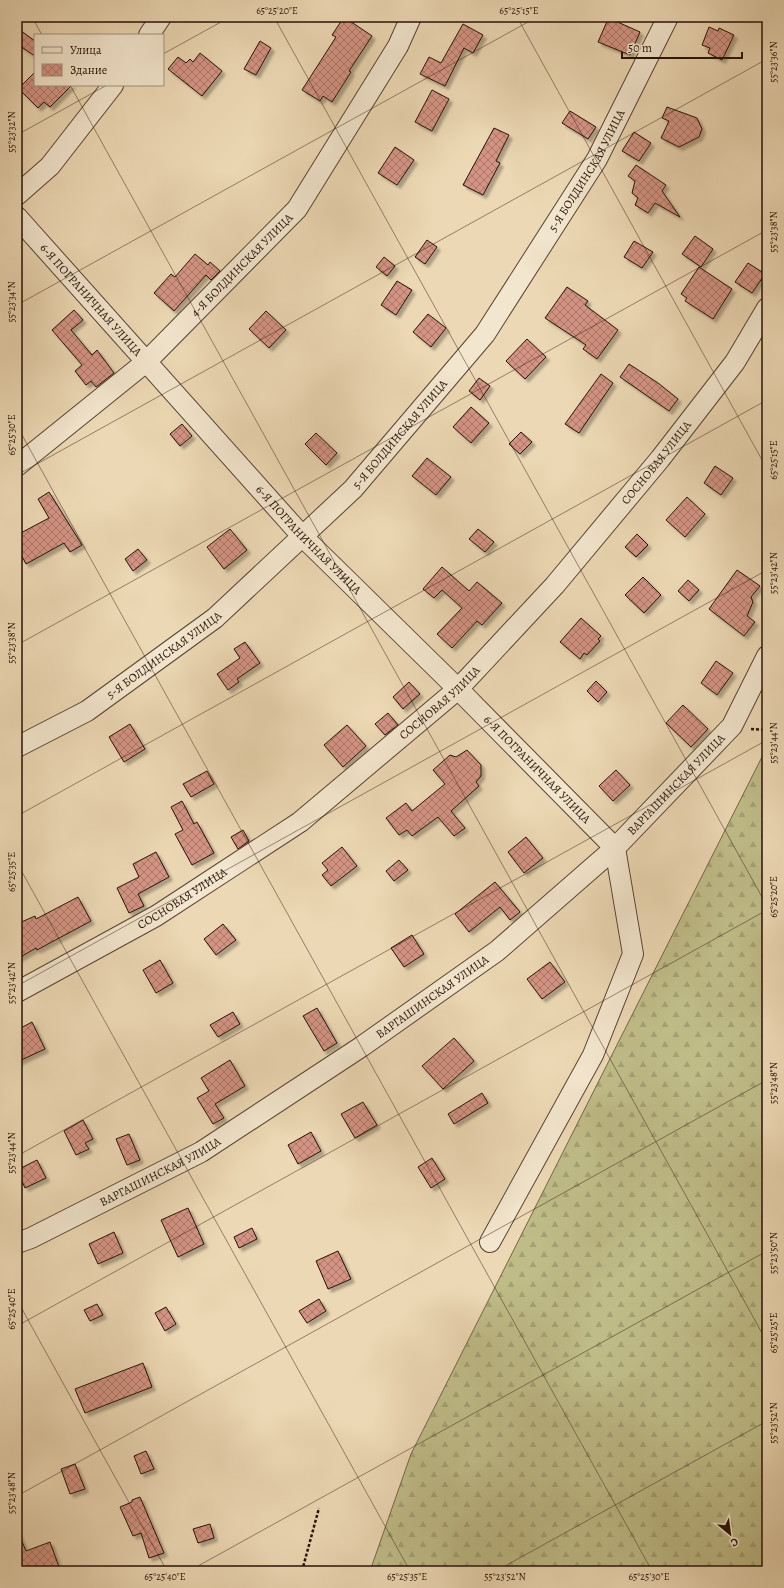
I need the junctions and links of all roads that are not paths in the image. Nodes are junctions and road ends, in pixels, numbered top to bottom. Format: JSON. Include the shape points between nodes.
{"nodes":[{"id":1,"x":161,"y":17,"type":"edge"},
{"id":2,"x":411,"y":17,"type":"edge"},
{"id":3,"x":668,"y":17,"type":"edge"},
{"id":4,"x":150,"y":34,"type":"edge"},
{"id":5,"x":112,"y":86,"type":"edge"},
{"id":6,"x":17,"y":195,"type":"edge"},
{"id":7,"x":17,"y":217,"type":"edge"},
{"id":8,"x":767,"y":308,"type":"edge"},
{"id":9,"x":146,"y":362,"type":"junction"},
{"id":10,"x":17,"y":466,"type":"edge"},
{"id":11,"x":302,"y":536,"type":"junction"},
{"id":12,"x":767,"y":656,"type":"edge"},
{"id":13,"x":458,"y":689,"type":"junction"},
{"id":14,"x":17,"y":747,"type":"edge"},
{"id":15,"x":615,"y":848,"type":"junction"},
{"id":16,"x":17,"y":992,"type":"edge"},
{"id":17,"x":490,"y":1242,"type":"dead end"},
{"id":18,"x":17,"y":1243,"type":"edge"}],
"edges":[{"from":1,"to":4,"type":"street"},
{"from":2,"to":9,"type":"street","name":"4-Я БОЛДИНСКАЯ УЛИЦА","via":[[398,46],[297,209]]},
{"from":3,"to":11,"type":"street","name":"5-Я БОЛДИНСКАЯ УЛИЦА","via":[[597,159],[485,334],[353,489]]},
{"from":5,"to":6,"type":"street","via":[[50,166]]},
{"from":7,"to":9,"type":"street","name":"6-Я ПОГРАНИЧНАЯ УЛИЦА"},
{"from":8,"to":13,"type":"street","name":"СОСНОВАЯ УЛИЦА","via":[[734,362],[660,459],[555,585]]},
{"from":9,"to":10,"type":"street","name":"4-Я БОЛДИНСКАЯ УЛИЦА"},
{"from":9,"to":11,"type":"street","name":"6-Я ПОГРАНИЧНАЯ УЛИЦА"},
{"from":11,"to":13,"type":"street","name":"6-Я ПОГРАНИЧНАЯ УЛИЦА"},
{"from":11,"to":14,"type":"street","name":"5-Я БОЛДИНСКАЯ УЛИЦА","via":[[215,618],[88,711]]},
{"from":12,"to":15,"type":"street","name":"ВАРГАШИНСКАЯ УЛИЦА","via":[[732,726]]},
{"from":13,"to":15,"type":"street","name":"6-Я ПОГРАНИЧНАЯ УЛИЦА"},
{"from":13,"to":16,"type":"street","name":"СОСНОВАЯ УЛИЦА","via":[[300,822],[156,916]]},
{"from":15,"to":17,"type":"street","via":[[633,954],[593,1055]]},
{"from":15,"to":18,"type":"street","name":"ВАРГАШИНСКАЯ УЛИЦА","via":[[497,951],[348,1055],[201,1152]]}]}
